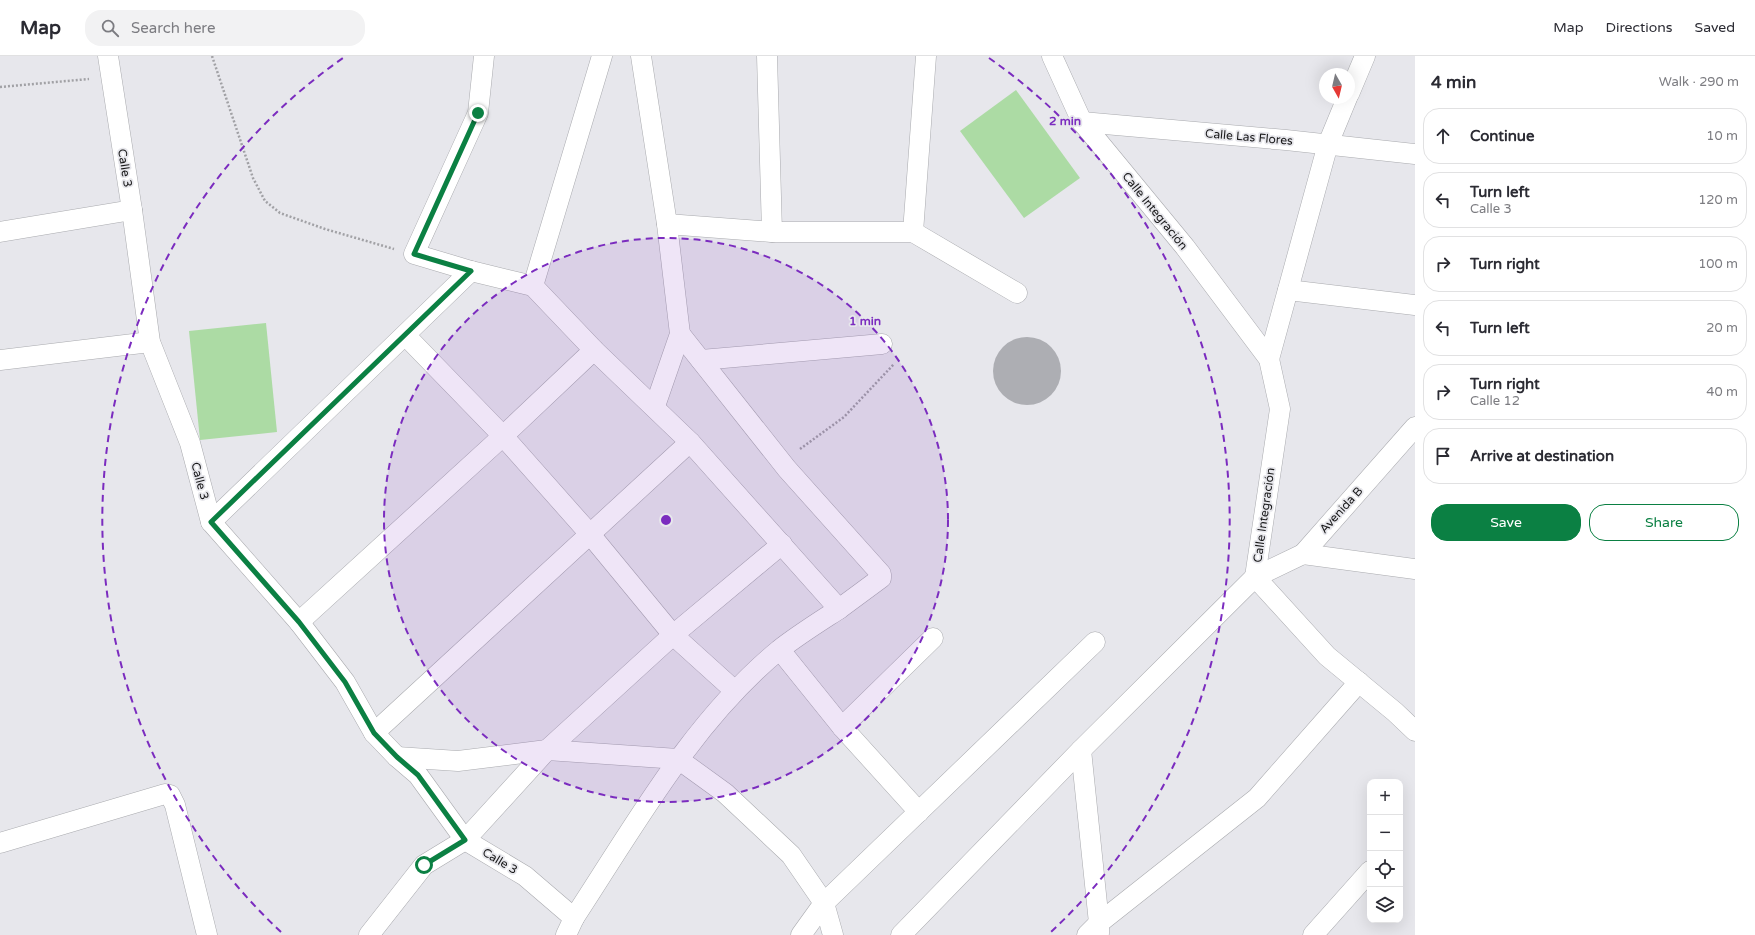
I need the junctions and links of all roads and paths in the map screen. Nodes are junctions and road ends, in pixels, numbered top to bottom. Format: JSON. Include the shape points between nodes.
{"nodes":[{"id":1,"x":108,"y":56,"type":"edge"},
{"id":2,"x":212,"y":56,"type":"edge"},
{"id":3,"x":484,"y":56,"type":"edge"},
{"id":4,"x":602,"y":56,"type":"edge"},
{"id":5,"x":641,"y":56,"type":"edge"},
{"id":6,"x":767,"y":56,"type":"edge"},
{"id":7,"x":926,"y":56,"type":"edge"},
{"id":8,"x":1052,"y":56,"type":"edge"},
{"id":9,"x":1365,"y":56,"type":"edge"},
{"id":10,"x":110,"y":77,"type":"junction"},
{"id":11,"x":1355,"y":80,"type":"edge"},
{"id":12,"x":0,"y":87,"type":"edge"},
{"id":13,"x":1345,"y":104,"type":"edge"},
{"id":14,"x":1082,"y":122,"type":"junction"},
{"id":15,"x":1328,"y":144,"type":"junction"},
{"id":16,"x":1415,"y":154,"type":"edge"},
{"id":17,"x":132,"y":210,"type":"junction"},
{"id":18,"x":667,"y":224,"type":"junction"},
{"id":19,"x":0,"y":232,"type":"edge"},
{"id":20,"x":772,"y":232,"type":"junction"},
{"id":21,"x":913,"y":232,"type":"junction"},
{"id":22,"x":414,"y":254,"type":"junction"},
{"id":23,"x":471,"y":271,"type":"junction"},
{"id":24,"x":533,"y":286,"type":"junction"},
{"id":25,"x":1288,"y":290,"type":"junction"},
{"id":26,"x":1017,"y":293,"type":"dead end"},
{"id":27,"x":1415,"y":305,"type":"edge"},
{"id":28,"x":680,"y":334,"type":"junction"},
{"id":29,"x":406,"y":336,"type":"junction"},
{"id":30,"x":150,"y":342,"type":"junction"},
{"id":31,"x":882,"y":344,"type":"dead end"},
{"id":32,"x":594,"y":350,"type":"junction"},
{"id":33,"x":898,"y":359,"type":"dead end"},
{"id":34,"x":1269,"y":359,"type":"junction"},
{"id":35,"x":0,"y":360,"type":"edge"},
{"id":36,"x":701,"y":360,"type":"junction"},
{"id":37,"x":655,"y":406,"type":"junction"},
{"id":38,"x":1415,"y":429,"type":"edge"},
{"id":39,"x":503,"y":436,"type":"junction"},
{"id":40,"x":690,"y":442,"type":"junction"},
{"id":41,"x":782,"y":463,"type":"junction"},
{"id":42,"x":211,"y":522,"type":"junction"},
{"id":43,"x":589,"y":533,"type":"junction"},
{"id":44,"x":782,"y":544,"type":"junction"},
{"id":45,"x":1303,"y":554,"type":"junction"},
{"id":46,"x":1415,"y":569,"type":"edge"},
{"id":47,"x":1255,"y":577,"type":"junction"},
{"id":48,"x":839,"y":609,"type":"junction"},
{"id":49,"x":299,"y":622,"type":"junction"},
{"id":50,"x":673,"y":636,"type":"junction"},
{"id":51,"x":933,"y":638,"type":"dead end"},
{"id":52,"x":1095,"y":642,"type":"dead end"},
{"id":53,"x":780,"y":650,"type":"junction"},
{"id":54,"x":1359,"y":682,"type":"junction"},
{"id":55,"x":735,"y":691,"type":"junction"},
{"id":56,"x":842,"y":727,"type":"junction"},
{"id":57,"x":1415,"y":731,"type":"edge"},
{"id":58,"x":374,"y":733,"type":"junction"},
{"id":59,"x":547,"y":750,"type":"junction"},
{"id":60,"x":1081,"y":750,"type":"junction"},
{"id":61,"x":397,"y":757,"type":"junction"},
{"id":62,"x":678,"y":759,"type":"junction"},
{"id":63,"x":919,"y":812,"type":"junction"},
{"id":64,"x":465,"y":840,"type":"junction"},
{"id":65,"x":0,"y":843,"type":"edge"},
{"id":66,"x":1367,"y":874,"type":"edge"},
{"id":67,"x":824,"y":903,"type":"junction"},
{"id":68,"x":570,"y":927,"type":"edge"},
{"id":69,"x":1095,"y":931,"type":"edge"},
{"id":70,"x":207,"y":935,"type":"edge"},
{"id":71,"x":369,"y":935,"type":"edge"},
{"id":72,"x":801,"y":935,"type":"edge"},
{"id":73,"x":833,"y":935,"type":"edge"},
{"id":74,"x":901,"y":935,"type":"edge"},
{"id":75,"x":1313,"y":935,"type":"edge"}],
"edges":[{"from":1,"to":10,"type":"street","name":"Calle 3"},
{"from":2,"to":22,"type":"path","via":[[253,178],[265,201],[280,212],[325,229]]},
{"from":3,"to":22,"type":"street","via":[[478,113]]},
{"from":4,"to":24,"type":"street"},
{"from":5,"to":18,"type":"street"},
{"from":6,"to":20,"type":"street"},
{"from":7,"to":21,"type":"street"},
{"from":8,"to":14,"type":"street","name":"Calle Integración"},
{"from":9,"to":11,"type":"street"},
{"from":10,"to":12,"type":"path"},
{"from":10,"to":17,"type":"street","name":"Calle 3"},
{"from":13,"to":15,"type":"street","name":"Calle Integración"},
{"from":14,"to":15,"type":"street","name":"Calle Las Flores"},
{"from":14,"to":34,"type":"street","name":"Calle Integración","via":[[1185,247]]},
{"from":15,"to":16,"type":"street","name":"Calle Las Flores"},
{"from":15,"to":25,"type":"street","name":"Calle Integración"},
{"from":17,"to":19,"type":"street"},
{"from":17,"to":30,"type":"street","name":"Calle 3"},
{"from":18,"to":20,"type":"street"},
{"from":18,"to":28,"type":"street"},
{"from":20,"to":21,"type":"street"},
{"from":21,"to":26,"type":"street"},
{"from":22,"to":23,"type":"street"},
{"from":23,"to":24,"type":"street"},
{"from":23,"to":29,"type":"street"},
{"from":24,"to":32,"type":"street"},
{"from":25,"to":27,"type":"street"},
{"from":25,"to":34,"type":"street","name":"Calle Integración"},
{"from":28,"to":36,"type":"street"},
{"from":28,"to":37,"type":"street"},
{"from":29,"to":39,"type":"street"},
{"from":29,"to":42,"type":"street"},
{"from":30,"to":35,"type":"street"},
{"from":30,"to":42,"type":"street","name":"Calle 3","via":[[190,443]]},
{"from":31,"to":36,"type":"street"},
{"from":32,"to":37,"type":"street"},
{"from":32,"to":39,"type":"street"},
{"from":33,"to":41,"type":"path","via":[[844,417]]},
{"from":34,"to":47,"type":"street","name":"Calle Integración","via":[[1280,409]]},
{"from":36,"to":41,"type":"street"},
{"from":37,"to":40,"type":"street"},
{"from":38,"to":45,"type":"street","name":"Avenida B"},
{"from":39,"to":43,"type":"street"},
{"from":39,"to":49,"type":"street"},
{"from":40,"to":43,"type":"street"},
{"from":40,"to":44,"type":"street"},
{"from":41,"to":48,"type":"street","via":[[881,574],[881,578]]},
{"from":42,"to":49,"type":"street","name":"Calle 3"},
{"from":43,"to":50,"type":"street"},
{"from":43,"to":58,"type":"street"},
{"from":44,"to":48,"type":"street"},
{"from":44,"to":50,"type":"street"},
{"from":45,"to":46,"type":"street"},
{"from":45,"to":47,"type":"street","name":"Avenida B"},
{"from":47,"to":54,"type":"street","via":[[1327,656]]},
{"from":47,"to":60,"type":"street","name":"Avenida B"},
{"from":48,"to":53,"type":"street"},
{"from":49,"to":58,"type":"street","name":"Calle 3","via":[[345,682]]},
{"from":50,"to":55,"type":"street"},
{"from":50,"to":59,"type":"street"},
{"from":51,"to":56,"type":"street"},
{"from":52,"to":63,"type":"street"},
{"from":53,"to":55,"type":"street"},
{"from":53,"to":56,"type":"street"},
{"from":54,"to":57,"type":"street"},
{"from":54,"to":69,"type":"street","via":[[1258,798]]},
{"from":55,"to":62,"type":"street"},
{"from":56,"to":63,"type":"street"},
{"from":58,"to":61,"type":"street","name":"Calle 3"},
{"from":59,"to":61,"type":"street","via":[[458,761]]},
{"from":59,"to":62,"type":"street"},
{"from":59,"to":64,"type":"street"},
{"from":60,"to":69,"type":"street"},
{"from":60,"to":74,"type":"street","name":"Avenida B"},
{"from":61,"to":64,"type":"street","name":"Calle 3","via":[[418,775]]},
{"from":62,"to":67,"type":"street","via":[[725,792],[791,855]]},
{"from":62,"to":68,"type":"street"},
{"from":63,"to":67,"type":"street"},
{"from":64,"to":68,"type":"street","name":"Calle 3","via":[[525,876]]},
{"from":64,"to":71,"type":"street","via":[[424,865]]},
{"from":65,"to":70,"type":"street","via":[[165,794],[170,795],[175,805]]},
{"from":66,"to":75,"type":"street"},
{"from":67,"to":72,"type":"street"},
{"from":67,"to":73,"type":"street"}]}
